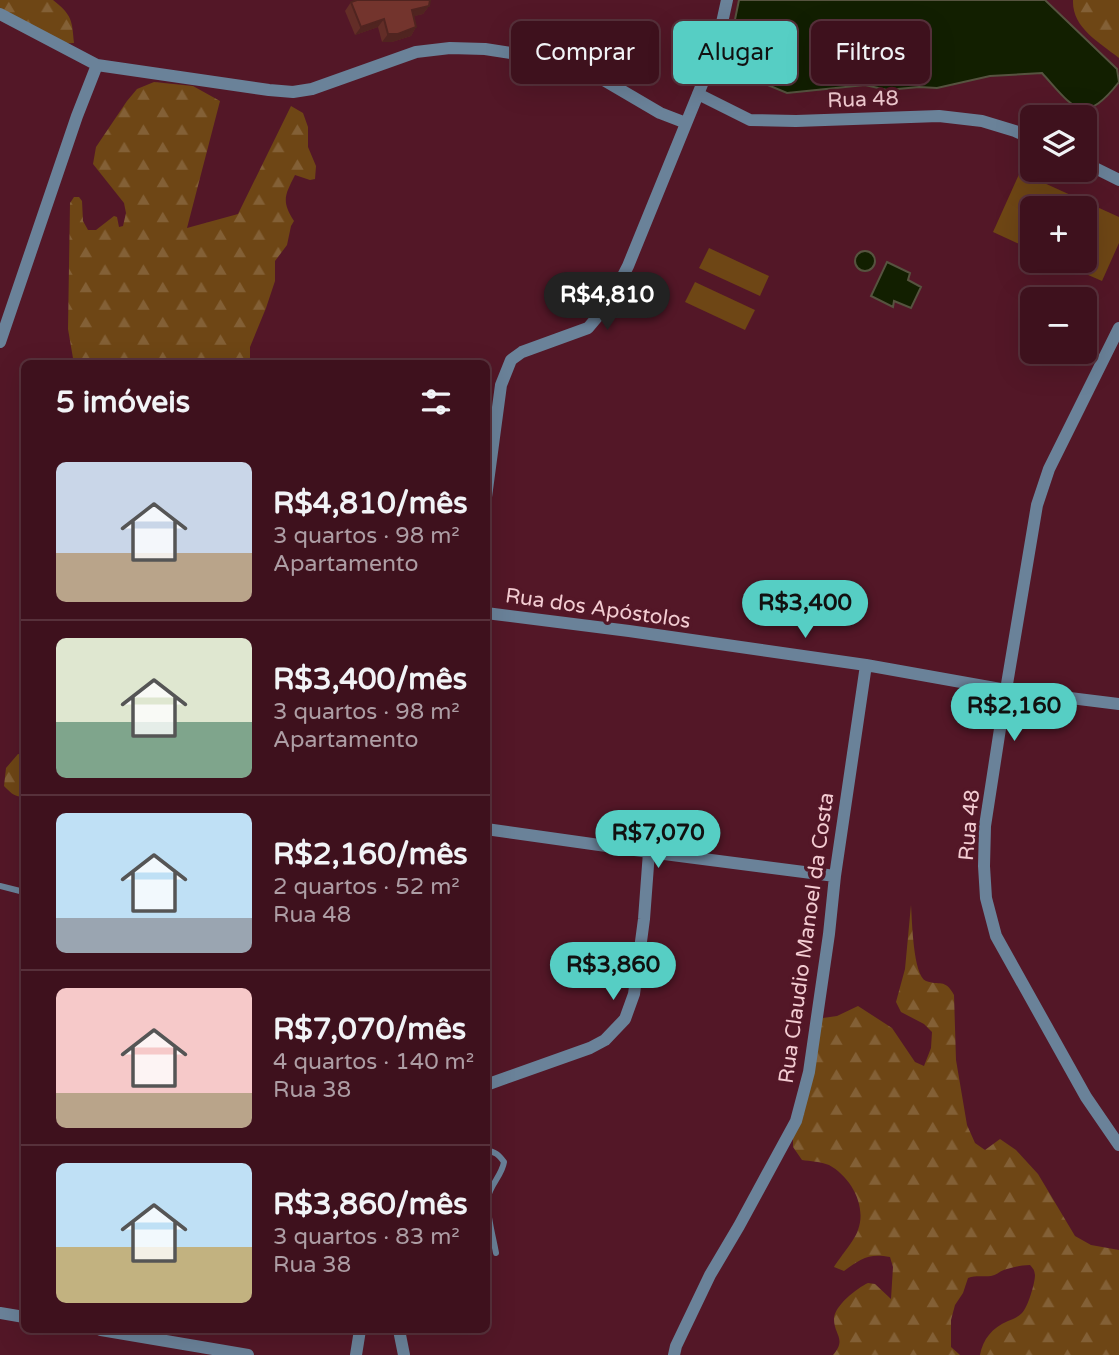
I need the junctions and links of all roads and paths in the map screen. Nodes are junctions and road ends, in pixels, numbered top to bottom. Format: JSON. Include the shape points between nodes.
{"nodes":[{"id":1,"x":727,"y":0,"type":"edge"},
{"id":2,"x":0,"y":14,"type":"edge"},
{"id":3,"x":97,"y":65,"type":"junction"},
{"id":4,"x":698,"y":94,"type":"junction"},
{"id":5,"x":686,"y":123,"type":"junction"},
{"id":6,"x":1020,"y":133,"type":"edge"},
{"id":7,"x":1097,"y":169,"type":"edge"},
{"id":8,"x":1119,"y":180,"type":"edge"},
{"id":9,"x":1119,"y":328,"type":"edge"},
{"id":10,"x":0,"y":342,"type":"edge"},
{"id":11,"x":493,"y":397,"type":"edge"},
{"id":12,"x":490,"y":440,"type":"edge"},
{"id":13,"x":490,"y":614,"type":"edge"},
{"id":14,"x":866,"y":665,"type":"junction"},
{"id":15,"x":1006,"y":690,"type":"junction"},
{"id":16,"x":1119,"y":704,"type":"edge"},
{"id":17,"x":490,"y":830,"type":"edge"},
{"id":18,"x":649,"y":852,"type":"junction"},
{"id":19,"x":835,"y":876,"type":"junction"},
{"id":20,"x":0,"y":886,"type":"edge"},
{"id":21,"x":21,"y":891,"type":"edge"},
{"id":22,"x":490,"y":1084,"type":"edge"},
{"id":23,"x":1119,"y":1145,"type":"edge"},
{"id":24,"x":490,"y":1151,"type":"edge"},
{"id":25,"x":490,"y":1192,"type":"edge"},
{"id":26,"x":490,"y":1218,"type":"edge"},
{"id":27,"x":496,"y":1253,"type":"dead end"},
{"id":28,"x":0,"y":1313,"type":"edge"},
{"id":29,"x":21,"y":1316,"type":"edge"},
{"id":30,"x":136,"y":1333,"type":"edge"},
{"id":31,"x":360,"y":1333,"type":"edge"},
{"id":32,"x":400,"y":1333,"type":"edge"},
{"id":33,"x":171,"y":1336,"type":"edge"},
{"id":34,"x":248,"y":1355,"type":"edge"},
{"id":35,"x":356,"y":1355,"type":"edge"},
{"id":36,"x":404,"y":1355,"type":"edge"},
{"id":37,"x":674,"y":1355,"type":"edge"}],
"edges":[{"from":1,"to":4,"type":"street","via":[[716,50]]},
{"from":2,"to":3,"type":"street"},
{"from":3,"to":5,"type":"street","via":[[293,92],[416,52],[485,49],[585,69]]},
{"from":3,"to":10,"type":"street"},
{"from":4,"to":5,"type":"street"},
{"from":4,"to":6,"type":"street","name":"Rua 48","via":[[750,120],[939,116],[982,121]]},
{"from":5,"to":11,"type":"street","via":[[609,303],[588,328],[511,360]]},
{"from":7,"to":8,"type":"street"},
{"from":9,"to":15,"type":"street","name":"Rua 48","via":[[1041,491]]},
{"from":11,"to":12,"type":"street"},
{"from":13,"to":14,"type":"street","name":"Rua dos Apóstolos"},
{"from":14,"to":15,"type":"street","name":"Rua dos Apóstolos"},
{"from":14,"to":19,"type":"street","name":"Rua Claudio Manoel da Costa"},
{"from":15,"to":16,"type":"street","name":"Rua dos Apóstolos"},
{"from":15,"to":23,"type":"street","name":"Rua 48","via":[[985,826],[990,916],[996,936],[1086,1097]]},
{"from":17,"to":18,"type":"street"},
{"from":18,"to":19,"type":"street"},
{"from":18,"to":22,"type":"street","via":[[634,994],[625,1019],[590,1048]]},
{"from":19,"to":37,"type":"street","name":"Rua Claudio Manoel da Costa","via":[[809,1072],[796,1121],[710,1275]]},
{"from":20,"to":21,"type":"lane"},
{"from":24,"to":25,"type":"lane","via":[[504,1161]]},
{"from":26,"to":27,"type":"lane"},
{"from":28,"to":29,"type":"street"},
{"from":30,"to":33,"type":"street"},
{"from":31,"to":35,"type":"street"},
{"from":32,"to":36,"type":"street"},
{"from":33,"to":34,"type":"street"}]}
